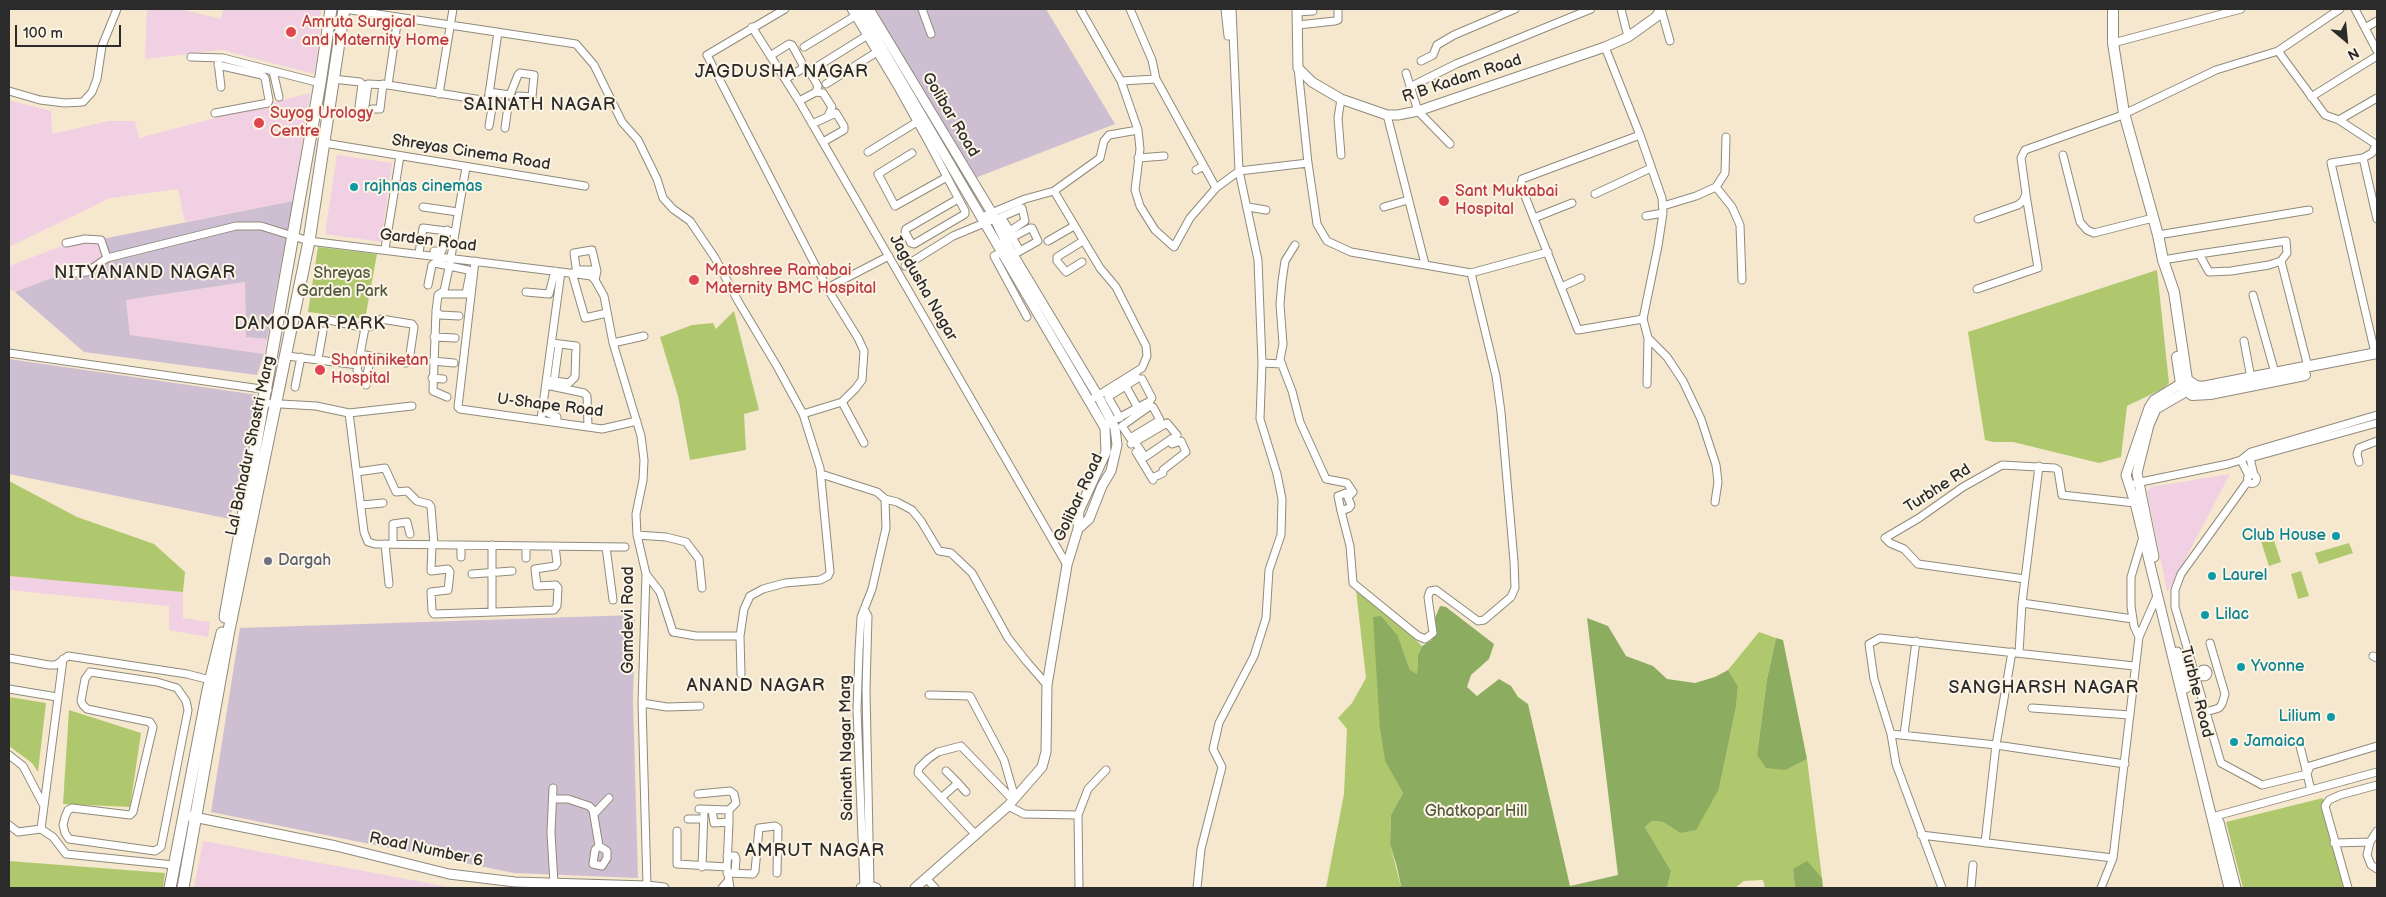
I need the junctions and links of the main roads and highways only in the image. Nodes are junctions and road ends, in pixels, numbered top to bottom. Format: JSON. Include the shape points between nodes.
{"nodes":[{"id":1,"x":331,"y":9,"type":"edge"},
{"id":2,"x":344,"y":9,"type":"edge"},
{"id":3,"x":2113,"y":9,"type":"edge"},
{"id":4,"x":2376,"y":355,"type":"edge"},
{"id":5,"x":2188,"y":385,"type":"junction"},
{"id":6,"x":170,"y":888,"type":"edge"},
{"id":7,"x":183,"y":888,"type":"edge"}],
"edges":[{"from":1,"to":6,"type":"main road","name":"Lal Bahadur Shastri Marg","via":[[222,634],[210,680]]},
{"from":2,"to":7,"type":"main road","name":"Lal Bahadur Shastri Marg","via":[[309,241],[228,635]]},
{"from":3,"to":5,"type":"main road","via":[[2113,43],[2124,113],[2174,292]]},
{"from":4,"to":5,"type":"main road","via":[[2202,387]]},
{"from":4,"to":5,"type":"main road","via":[[2210,394],[2192,395]]}]}
